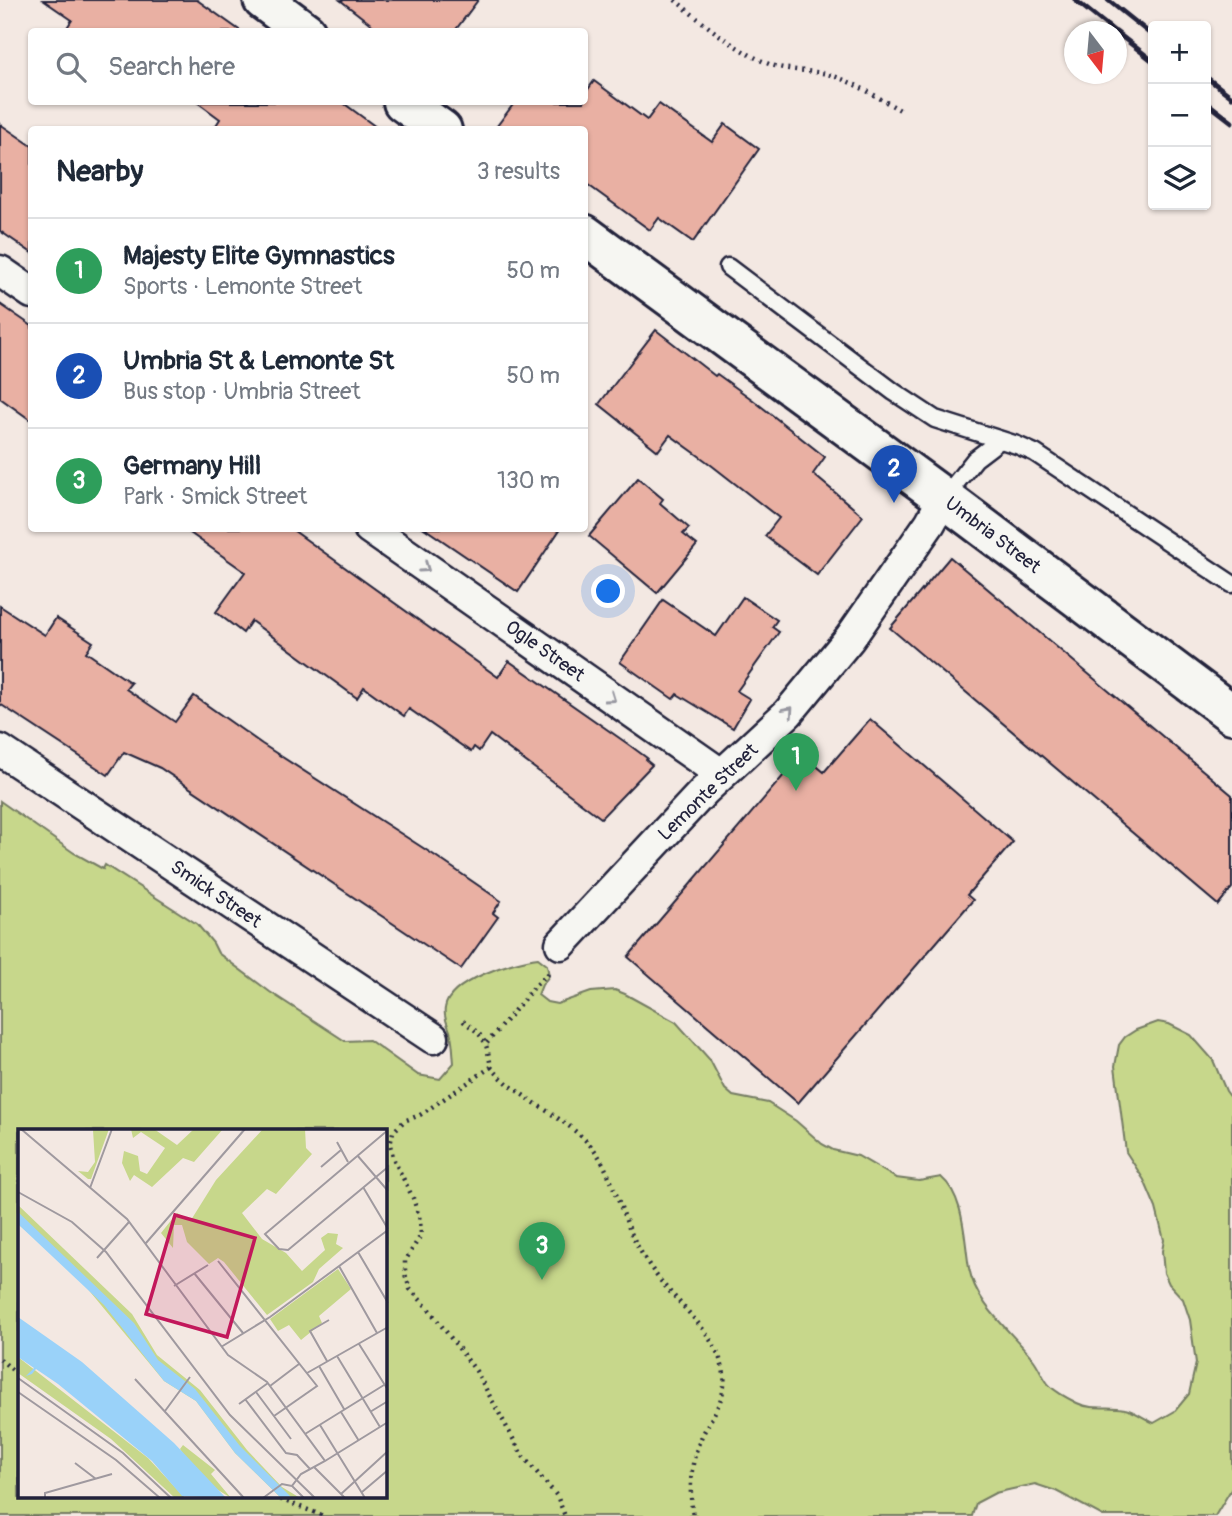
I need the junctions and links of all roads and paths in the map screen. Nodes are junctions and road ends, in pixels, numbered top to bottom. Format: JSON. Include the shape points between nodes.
{"nodes":[{"id":1,"x":263,"y":0,"type":"edge"},
{"id":2,"x":675,"y":0,"type":"edge"},
{"id":3,"x":301,"y":28,"type":"edge"},
{"id":4,"x":407,"y":105,"type":"edge"},
{"id":5,"x":900,"y":110,"type":"dead end"},
{"id":6,"x":436,"y":126,"type":"edge"},
{"id":7,"x":588,"y":237,"type":"edge"},
{"id":8,"x":728,"y":267,"type":"dead end"},
{"id":9,"x":0,"y":271,"type":"edge"},
{"id":10,"x":28,"y":290,"type":"edge"},
{"id":11,"x":1000,"y":440,"type":"junction"},
{"id":12,"x":944,"y":498,"type":"junction"},
{"id":13,"x":375,"y":532,"type":"edge"},
{"id":14,"x":1232,"y":584,"type":"edge"},
{"id":15,"x":1229,"y":705,"type":"edge"},
{"id":16,"x":0,"y":750,"type":"edge"},
{"id":17,"x":721,"y":774,"type":"junction"},
{"id":18,"x":561,"y":944,"type":"joint"},
{"id":19,"x":455,"y":1016,"type":"dead end"},
{"id":20,"x":433,"y":1038,"type":"dead end"},
{"id":21,"x":487,"y":1043,"type":"junction"},
{"id":22,"x":491,"y":1067,"type":"junction"},
{"id":23,"x":0,"y":1359,"type":"edge"},
{"id":24,"x":18,"y":1375,"type":"edge"},
{"id":25,"x":277,"y":1498,"type":"edge"},
{"id":26,"x":324,"y":1516,"type":"edge"},
{"id":27,"x":565,"y":1516,"type":"edge"},
{"id":28,"x":694,"y":1516,"type":"edge"}],
"edges":[{"from":1,"to":3,"type":"main road"},
{"from":2,"to":5,"type":"path","via":[[770,65],[829,75]]},
{"from":4,"to":6,"type":"main road"},
{"from":7,"to":12,"type":"main road","name":"Umbria Street"},
{"from":8,"to":11,"type":"lane","via":[[934,419]]},
{"from":9,"to":10,"type":"street"},
{"from":11,"to":12,"type":"lane","via":[[975,459]]},
{"from":11,"to":14,"type":"lane","via":[[1046,460]]},
{"from":12,"to":15,"type":"main road","name":"Umbria Street"},
{"from":17,"to":12,"type":"street","name":"Lemonte Street","one_way":true,"via":[[788,713],[832,662]]},
{"from":13,"to":17,"type":"street","name":"Ogle Street","one_way":true},
{"from":16,"to":20,"type":"street","name":"Smick Street"},
{"from":17,"to":18,"type":"street","name":"Lemonte Street"},
{"from":18,"to":21,"type":"path","via":[[556,968]]},
{"from":19,"to":21,"type":"path"},
{"from":21,"to":22,"type":"path"},
{"from":22,"to":27,"type":"path","via":[[393,1132],[394,1160],[420,1220],[421,1235],[405,1261],[405,1275],[410,1289],[476,1371],[522,1455],[557,1496]]},
{"from":22,"to":28,"type":"path","via":[[505,1083],[593,1148],[651,1269],[694,1316],[719,1356],[723,1394],[692,1463]]},
{"from":23,"to":24,"type":"path"},
{"from":25,"to":26,"type":"path"}]}
